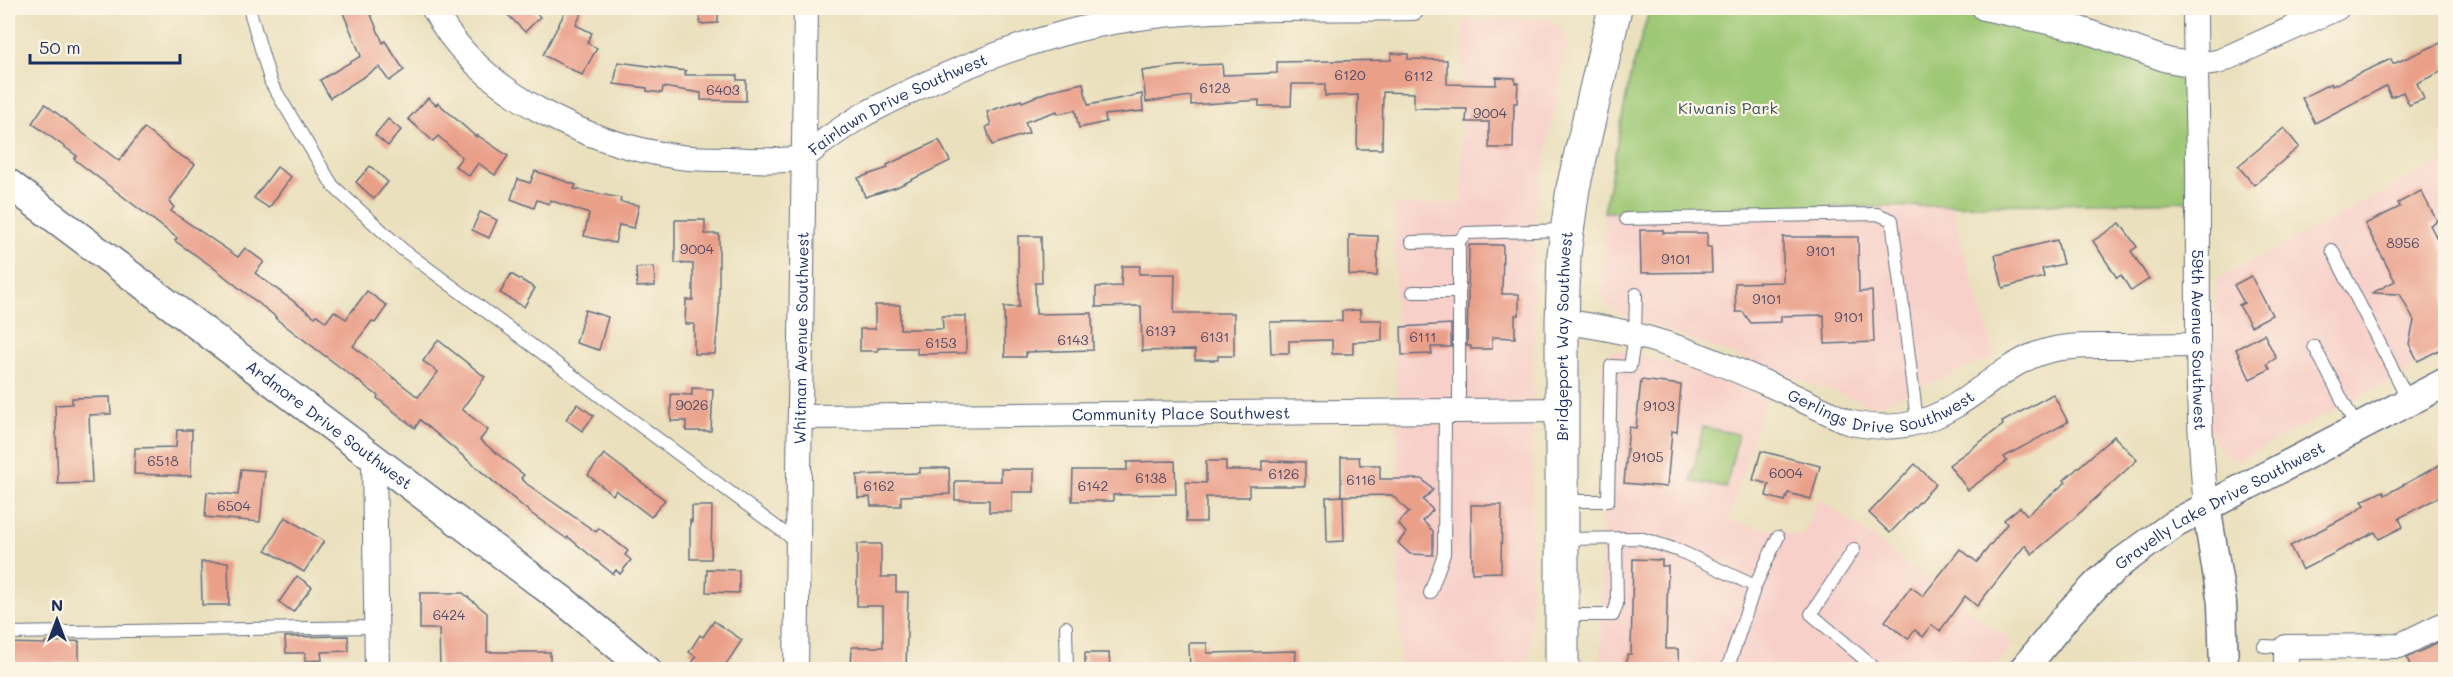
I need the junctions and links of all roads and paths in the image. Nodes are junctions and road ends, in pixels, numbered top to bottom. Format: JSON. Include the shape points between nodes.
{"nodes":[{"id":1,"x":249,"y":8,"type":"edge"},
{"id":2,"x":433,"y":8,"type":"edge"},
{"id":3,"x":806,"y":8,"type":"edge"},
{"id":4,"x":1413,"y":8,"type":"edge"},
{"id":5,"x":1616,"y":8,"type":"edge"},
{"id":6,"x":1984,"y":8,"type":"edge"},
{"id":7,"x":2195,"y":8,"type":"edge"},
{"id":8,"x":2337,"y":8,"type":"edge"},
{"id":9,"x":2195,"y":65,"type":"junction"},
{"id":10,"x":802,"y":157,"type":"junction"},
{"id":11,"x":8,"y":183,"type":"edge"},
{"id":12,"x":1626,"y":219,"type":"dead end"},
{"id":13,"x":1567,"y":230,"type":"junction"},
{"id":14,"x":1459,"y":241,"type":"junction"},
{"id":15,"x":1412,"y":242,"type":"dead end"},
{"id":16,"x":2331,"y":250,"type":"dead end"},
{"id":17,"x":1413,"y":292,"type":"dead end"},
{"id":18,"x":1459,"y":292,"type":"junction"},
{"id":19,"x":1636,"y":294,"type":"dead end"},
{"id":20,"x":1562,"y":322,"type":"junction"},
{"id":21,"x":1635,"y":335,"type":"junction"},
{"id":22,"x":2198,"y":345,"type":"junction"},
{"id":23,"x":2314,"y":346,"type":"dead end"},
{"id":24,"x":2445,"y":382,"type":"edge"},
{"id":25,"x":2409,"y":401,"type":"junction"},
{"id":26,"x":1562,"y":410,"type":"junction"},
{"id":27,"x":1452,"y":411,"type":"junction"},
{"id":28,"x":801,"y":417,"type":"junction"},
{"id":29,"x":1917,"y":421,"type":"junction"},
{"id":30,"x":2357,"y":428,"type":"junction"},
{"id":31,"x":374,"y":460,"type":"junction"},
{"id":32,"x":1562,"y":501,"type":"junction"},
{"id":33,"x":2206,"y":506,"type":"junction"},
{"id":34,"x":1778,"y":537,"type":"dead end"},
{"id":35,"x":1562,"y":539,"type":"junction"},
{"id":36,"x":1616,"y":539,"type":"junction"},
{"id":37,"x":798,"y":543,"type":"junction"},
{"id":38,"x":1854,"y":549,"type":"dead end"},
{"id":39,"x":1755,"y":586,"type":"junction"},
{"id":40,"x":1430,"y":593,"type":"dead end"},
{"id":41,"x":1562,"y":615,"type":"junction"},
{"id":42,"x":2445,"y":623,"type":"edge"},
{"id":43,"x":376,"y":627,"type":"junction"},
{"id":44,"x":1066,"y":627,"type":"dead end"},
{"id":45,"x":8,"y":633,"type":"edge"},
{"id":46,"x":2279,"y":654,"type":"edge"},
{"id":47,"x":377,"y":669,"type":"edge"},
{"id":48,"x":647,"y":669,"type":"edge"},
{"id":49,"x":796,"y":669,"type":"edge"},
{"id":50,"x":1067,"y":669,"type":"edge"},
{"id":51,"x":1562,"y":669,"type":"edge"},
{"id":52,"x":1727,"y":669,"type":"edge"},
{"id":53,"x":1877,"y":669,"type":"edge"},
{"id":54,"x":2023,"y":669,"type":"edge"},
{"id":55,"x":2224,"y":669,"type":"edge"}],
"edges":[{"from":1,"to":37,"type":"lane","via":[[271,83],[333,186],[402,249]]},
{"from":2,"to":10,"type":"street","name":"Fairlawn Drive Southwest","via":[[479,69],[527,104],[566,122],[609,139],[680,157],[753,161]]},
{"from":3,"to":10,"type":"street","name":"Whitman Avenue Southwest"},
{"from":4,"to":10,"type":"street","name":"Fairlawn Drive Southwest","via":[[1212,11],[1070,32],[936,79],[862,116]]},
{"from":5,"to":13,"type":"main road","name":"Bridgeport Way Southwest","via":[[1573,188]]},
{"from":6,"to":9,"type":"street","via":[[2080,29],[2167,60]]},
{"from":7,"to":9,"type":"street","name":"59th Avenue Southwest"},
{"from":8,"to":9,"type":"street","via":[[2218,62]]},
{"from":9,"to":22,"type":"street","name":"59th Avenue Southwest"},
{"from":10,"to":28,"type":"street","name":"Whitman Avenue Southwest"},
{"from":11,"to":31,"type":"street","name":"Ardmore Drive Southwest"},
{"from":12,"to":29,"type":"lane","via":[[1877,214],[1892,220]]},
{"from":13,"to":14,"type":"lane","via":[[1482,231],[1466,233]]},
{"from":13,"to":20,"type":"main road","name":"Bridgeport Way Southwest"},
{"from":14,"to":15,"type":"lane"},
{"from":14,"to":18,"type":"lane"},
{"from":16,"to":25,"type":"lane"},
{"from":17,"to":18,"type":"lane"},
{"from":18,"to":27,"type":"lane"},
{"from":19,"to":21,"type":"lane"},
{"from":20,"to":21,"type":"street","name":"Gerlings Drive Southwest"},
{"from":20,"to":26,"type":"main road","name":"Bridgeport Way Southwest"},
{"from":21,"to":29,"type":"street","name":"Gerlings Drive Southwest","via":[[1679,347],[1848,422],[1872,428]]},
{"from":21,"to":32,"type":"lane","via":[[1630,367],[1611,366],[1608,501]]},
{"from":22,"to":29,"type":"street","name":"Gerlings Drive Southwest","via":[[2051,350],[2005,370],[1945,411]]},
{"from":22,"to":33,"type":"street","name":"59th Avenue Southwest"},
{"from":23,"to":30,"type":"lane"},
{"from":24,"to":25,"type":"street","name":"Gravelly Lake Drive Southwest"},
{"from":25,"to":30,"type":"street","name":"Gravelly Lake Drive Southwest"},
{"from":26,"to":27,"type":"street","name":"Community Place Southwest"},
{"from":26,"to":32,"type":"main road","name":"Bridgeport Way Southwest"},
{"from":27,"to":28,"type":"street","name":"Community Place Southwest"},
{"from":27,"to":40,"type":"lane","via":[[1444,554]]},
{"from":28,"to":37,"type":"street","name":"Whitman Avenue Southwest"},
{"from":30,"to":33,"type":"street","name":"Gravelly Lake Drive Southwest"},
{"from":31,"to":43,"type":"street"},
{"from":31,"to":48,"type":"street","name":"Ardmore Drive Southwest","via":[[565,602]]},
{"from":32,"to":35,"type":"main road","name":"Bridgeport Way Southwest"},
{"from":33,"to":54,"type":"street","name":"Gravelly Lake Drive Southwest","via":[[2123,561],[2070,612]]},
{"from":33,"to":55,"type":"street","name":"59th Avenue Southwest","via":[[2222,603]]},
{"from":34,"to":39,"type":"lane"},
{"from":35,"to":36,"type":"lane"},
{"from":35,"to":41,"type":"main road","name":"Bridgeport Way Southwest"},
{"from":36,"to":39,"type":"lane","via":[[1640,538],[1680,551]]},
{"from":36,"to":41,"type":"lane","via":[[1617,604],[1612,615]]},
{"from":37,"to":49,"type":"street","name":"Whitman Avenue Southwest"},
{"from":38,"to":53,"type":"lane","via":[[1811,614]]},
{"from":39,"to":52,"type":"lane"},
{"from":41,"to":51,"type":"main road","name":"Bridgeport Way Southwest"},
{"from":42,"to":46,"type":"street","via":[[2399,646]]},
{"from":43,"to":45,"type":"lane"},
{"from":43,"to":47,"type":"street"},
{"from":44,"to":50,"type":"lane"}]}
